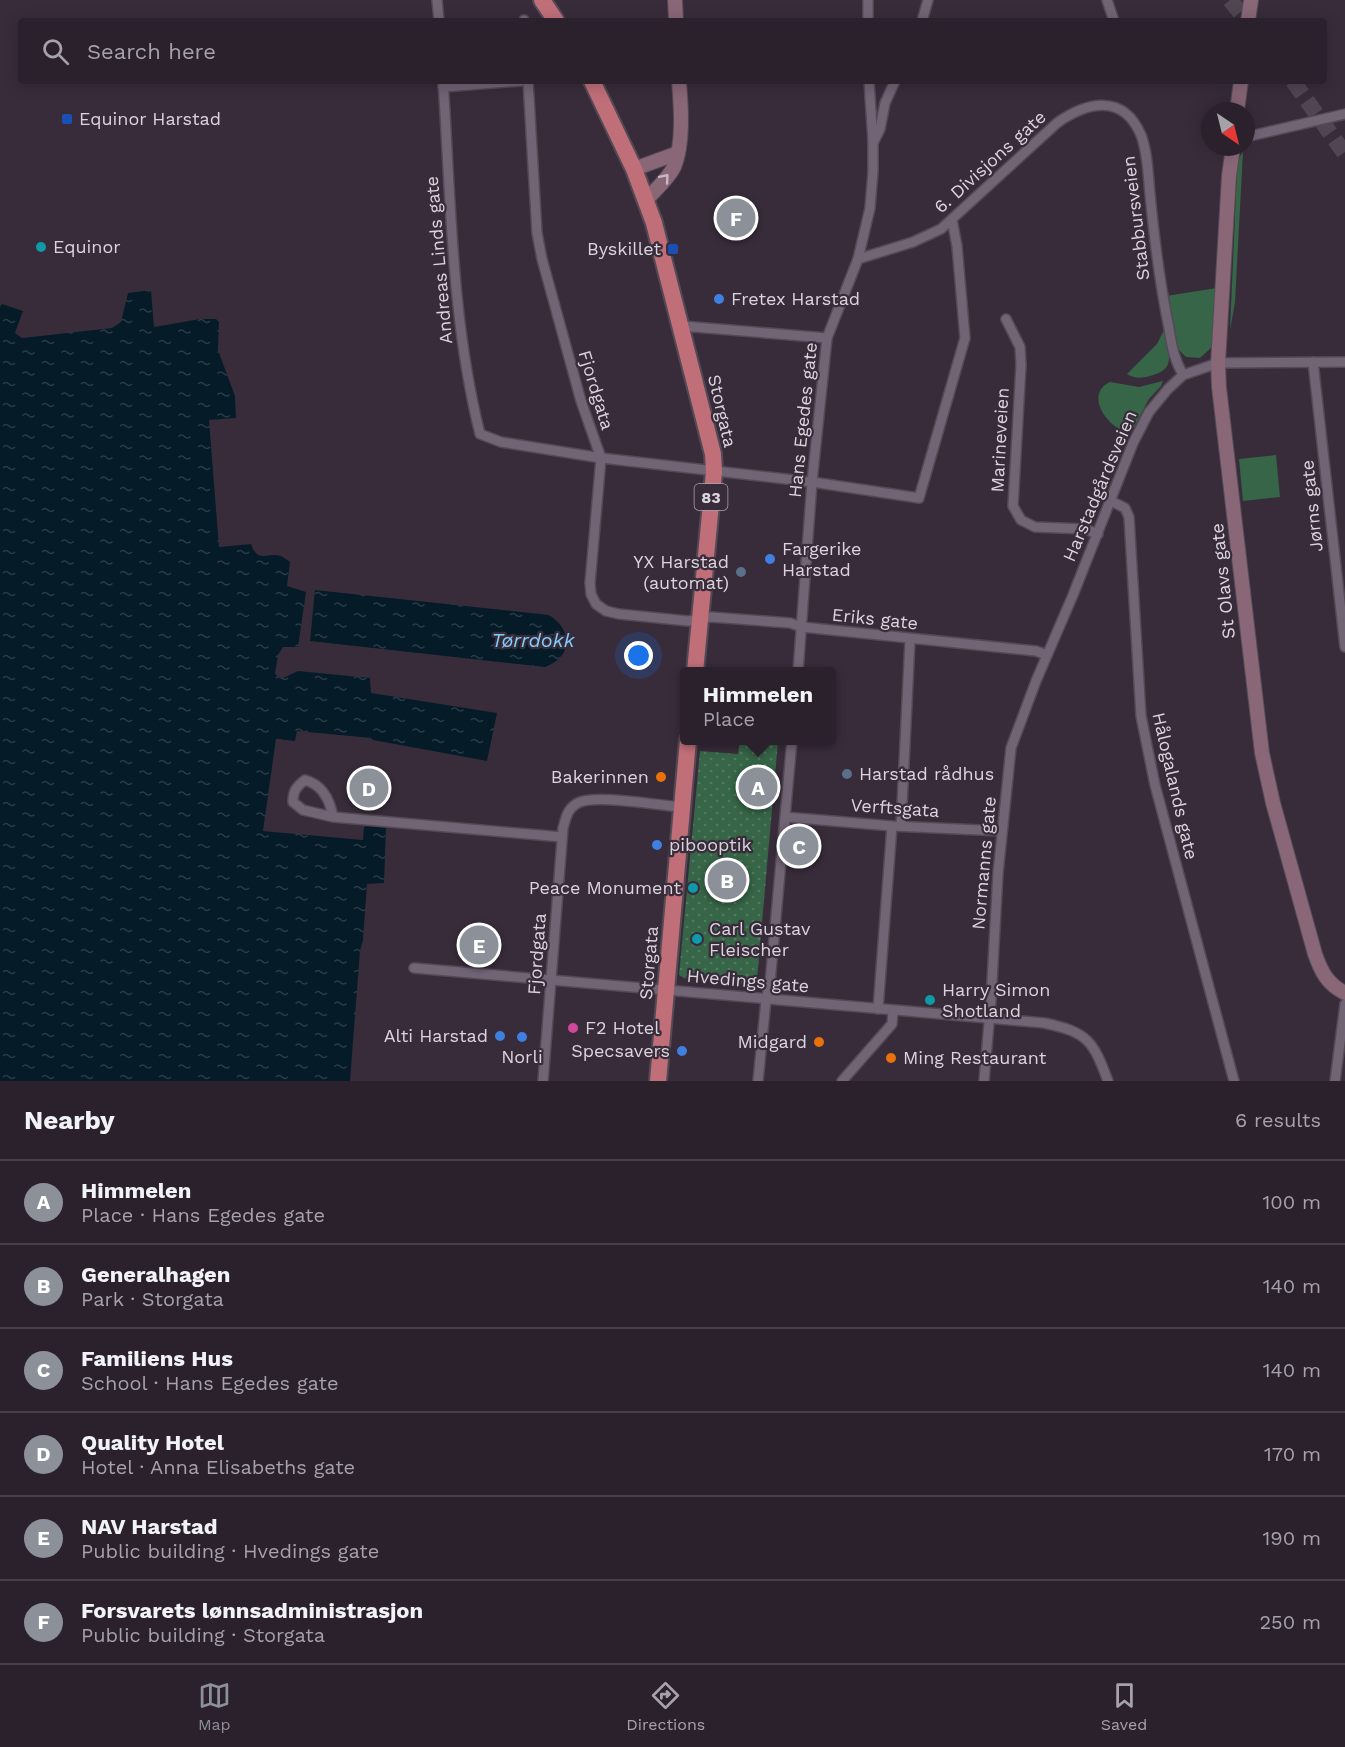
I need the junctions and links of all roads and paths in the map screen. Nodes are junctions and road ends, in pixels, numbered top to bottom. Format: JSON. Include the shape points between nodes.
{"nodes":[{"id":1,"x":437,"y":0,"type":"edge"},
{"id":2,"x":542,"y":0,"type":"edge"},
{"id":3,"x":675,"y":0,"type":"edge"},
{"id":4,"x":868,"y":0,"type":"edge"},
{"id":5,"x":928,"y":0,"type":"edge"},
{"id":6,"x":1107,"y":0,"type":"edge"},
{"id":7,"x":1251,"y":0,"type":"edge"},
{"id":8,"x":439,"y":18,"type":"edge"},
{"id":9,"x":554,"y":18,"type":"edge"},
{"id":10,"x":676,"y":18,"type":"edge"},
{"id":11,"x":868,"y":18,"type":"edge"},
{"id":12,"x":923,"y":18,"type":"edge"},
{"id":13,"x":1113,"y":18,"type":"edge"},
{"id":14,"x":1248,"y":18,"type":"edge"},
{"id":15,"x":443,"y":84,"type":"edge"},
{"id":16,"x":528,"y":84,"type":"edge"},
{"id":17,"x":593,"y":84,"type":"edge"},
{"id":18,"x":679,"y":84,"type":"edge"},
{"id":19,"x":869,"y":84,"type":"edge"},
{"id":20,"x":894,"y":84,"type":"edge"},
{"id":21,"x":1241,"y":84,"type":"edge"},
{"id":22,"x":1238,"y":102,"type":"edge"},
{"id":23,"x":1074,"y":111,"type":"joint"},
{"id":24,"x":1345,"y":114,"type":"edge"},
{"id":25,"x":1255,"y":135,"type":"edge"},
{"id":26,"x":873,"y":142,"type":"junction"},
{"id":27,"x":678,"y":153,"type":"junction"},
{"id":28,"x":1232,"y":156,"type":"edge"},
{"id":29,"x":634,"y":169,"type":"junction"},
{"id":30,"x":646,"y":200,"type":"junction"},
{"id":31,"x":952,"y":220,"type":"junction"},
{"id":32,"x":858,"y":259,"type":"junction"},
{"id":33,"x":1006,"y":320,"type":"dead end"},
{"id":34,"x":682,"y":326,"type":"junction"},
{"id":35,"x":827,"y":338,"type":"junction"},
{"id":36,"x":1313,"y":362,"type":"junction"},
{"id":37,"x":1345,"y":362,"type":"edge"},
{"id":38,"x":1218,"y":363,"type":"junction"},
{"id":39,"x":1183,"y":375,"type":"junction"},
{"id":40,"x":601,"y":458,"type":"junction"},
{"id":41,"x":714,"y":472,"type":"junction"},
{"id":42,"x":812,"y":482,"type":"junction"},
{"id":43,"x":1111,"y":501,"type":"junction"},
{"id":44,"x":1098,"y":534,"type":"junction"},
{"id":45,"x":700,"y":619,"type":"junction"},
{"id":46,"x":802,"y":627,"type":"junction"},
{"id":47,"x":910,"y":640,"type":"junction"},
{"id":48,"x":1345,"y":647,"type":"edge"},
{"id":49,"x":1047,"y":655,"type":"junction"},
{"id":50,"x":695,"y":667,"type":"edge"},
{"id":51,"x":798,"y":667,"type":"edge"},
{"id":52,"x":688,"y":745,"type":"edge"},
{"id":53,"x":792,"y":745,"type":"edge"},
{"id":54,"x":682,"y":807,"type":"junction"},
{"id":55,"x":333,"y":817,"type":"junction"},
{"id":56,"x":786,"y":817,"type":"junction"},
{"id":57,"x":896,"y":826,"type":"junction"},
{"id":58,"x":1002,"y":831,"type":"junction"},
{"id":59,"x":562,"y":837,"type":"junction"},
{"id":60,"x":414,"y":968,"type":"dead end"},
{"id":61,"x":551,"y":979,"type":"junction"},
{"id":62,"x":666,"y":989,"type":"junction"},
{"id":63,"x":1345,"y":993,"type":"edge"},
{"id":64,"x":766,"y":1000,"type":"junction"},
{"id":65,"x":1345,"y":1004,"type":"edge"},
{"id":66,"x":878,"y":1009,"type":"junction"},
{"id":67,"x":893,"y":1011,"type":"junction"},
{"id":68,"x":990,"y":1018,"type":"junction"},
{"id":69,"x":844,"y":1080,"type":"edge"},
{"id":70,"x":543,"y":1081,"type":"edge"},
{"id":71,"x":658,"y":1081,"type":"edge"},
{"id":72,"x":758,"y":1081,"type":"edge"},
{"id":73,"x":984,"y":1081,"type":"edge"},
{"id":74,"x":1108,"y":1081,"type":"edge"},
{"id":75,"x":1234,"y":1081,"type":"edge"},
{"id":76,"x":1335,"y":1081,"type":"edge"}],
"edges":[{"from":1,"to":8,"type":"street"},
{"from":2,"to":9,"type":"highway"},
{"from":3,"to":10,"type":"street"},
{"from":4,"to":11,"type":"street"},
{"from":5,"to":12,"type":"street"},
{"from":6,"to":13,"type":"street"},
{"from":7,"to":14,"type":"street"},
{"from":15,"to":40,"type":"street","name":"Andreas Linds gate","via":[[459,323],[480,434],[501,442]]},
{"from":16,"to":40,"type":"street","name":"Fjordgata","via":[[542,259]]},
{"from":17,"to":29,"type":"highway","number":"83"},
{"from":18,"to":27,"type":"street"},
{"from":19,"to":26,"type":"street","name":"Hans Egedes gate"},
{"from":20,"to":26,"type":"street","name":"Hans Egedes gate"},
{"from":21,"to":22,"type":"street"},
{"from":23,"to":31,"type":"street","name":"6. Divisjons gate"},
{"from":23,"to":39,"type":"street","name":"Stabbursveien","via":[[1105,105],[1130,118],[1140,134],[1146,154],[1157,269],[1173,357]]},
{"from":24,"to":25,"type":"street"},
{"from":26,"to":32,"type":"street","name":"Hans Egedes gate","via":[[870,208]]},
{"from":27,"to":29,"type":"street"},
{"from":30,"to":27,"type":"street","one_way":true,"via":[[673,168]]},
{"from":28,"to":38,"type":"street","name":"St Olavs gate"},
{"from":29,"to":30,"type":"highway","name":"Storgata","number":"83"},
{"from":30,"to":34,"type":"highway","name":"Storgata","number":"83"},
{"from":31,"to":32,"type":"street","name":"6. Divisjons gate","via":[[913,242]]},
{"from":31,"to":42,"type":"street","via":[[965,338],[919,498]]},
{"from":32,"to":35,"type":"street","name":"Hans Egedes gate"},
{"from":33,"to":44,"type":"street","name":"Marineveien","via":[[1020,347],[1021,365],[1013,506],[1021,520],[1035,527],[1086,529]]},
{"from":34,"to":35,"type":"street"},
{"from":34,"to":41,"type":"highway","name":"Storgata","number":"83"},
{"from":35,"to":42,"type":"street","name":"Hans Egedes gate"},
{"from":36,"to":37,"type":"street","name":"Harstadgårdsveien"},
{"from":36,"to":38,"type":"street","name":"Harstadgårdsveien"},
{"from":36,"to":48,"type":"street","name":"Jørns gate"},
{"from":38,"to":39,"type":"street","name":"Harstadgårdsveien"},
{"from":38,"to":63,"type":"street","name":"St Olavs gate","via":[[1263,760],[1315,954],[1325,978]]},
{"from":39,"to":43,"type":"street","name":"Harstadgårdsveien","via":[[1149,412]]},
{"from":40,"to":41,"type":"street"},
{"from":40,"to":45,"type":"street","name":"Fjordgata","via":[[590,584],[596,604],[620,614]]},
{"from":41,"to":42,"type":"street"},
{"from":41,"to":45,"type":"highway","name":"Storgata","number":"83"},
{"from":42,"to":46,"type":"street","name":"Hans Egedes gate"},
{"from":43,"to":44,"type":"street","name":"Harstadgårdsveien"},
{"from":43,"to":75,"type":"street","name":"Hålogalands gate","via":[[1125,508],[1130,517],[1141,716],[1155,785]]},
{"from":44,"to":49,"type":"street","name":"Harstadgårdsveien"},
{"from":45,"to":46,"type":"street","name":"Eriks gate","via":[[790,623]]},
{"from":45,"to":50,"type":"highway","name":"Storgata","number":"83"},
{"from":46,"to":47,"type":"street","name":"Eriks gate"},
{"from":46,"to":51,"type":"street","name":"Hans Egedes gate"},
{"from":47,"to":49,"type":"street","name":"Eriks gate"},
{"from":47,"to":57,"type":"street"},
{"from":49,"to":58,"type":"street","name":"Normanns gate","via":[[1011,748]]},
{"from":52,"to":54,"type":"highway","name":"Storgata"},
{"from":53,"to":56,"type":"street"},
{"from":54,"to":59,"type":"street","name":"Fjordgata","via":[[582,801],[567,814]]},
{"from":54,"to":62,"type":"highway","name":"Storgata"},
{"from":55,"to":55,"type":"street","via":[[303,810],[292,802],[296,786],[305,780],[313,782],[324,792]]},
{"from":55,"to":59,"type":"street"},
{"from":56,"to":57,"type":"street","name":"Verftsgata"},
{"from":56,"to":64,"type":"street"},
{"from":57,"to":58,"type":"street","name":"Verftsgata"},
{"from":57,"to":66,"type":"street"},
{"from":58,"to":68,"type":"street","name":"Normanns gate"},
{"from":59,"to":61,"type":"street","name":"Fjordgata"},
{"from":60,"to":61,"type":"street","name":"Hvedings gate"},
{"from":61,"to":62,"type":"street","name":"Hvedings gate"},
{"from":61,"to":70,"type":"street","name":"Fjordgata"},
{"from":62,"to":64,"type":"street","name":"Hvedings gate"},
{"from":62,"to":71,"type":"highway","name":"Storgata"},
{"from":64,"to":66,"type":"street","name":"Hvedings gate"},
{"from":64,"to":72,"type":"street"},
{"from":65,"to":76,"type":"street"},
{"from":66,"to":67,"type":"street","name":"Hvedings gate"},
{"from":67,"to":68,"type":"street","name":"Hvedings gate"},
{"from":67,"to":69,"type":"street","via":[[892,1024]]},
{"from":68,"to":73,"type":"street","name":"Normanns gate"},
{"from":68,"to":74,"type":"street","name":"Hvedings gate","via":[[1069,1028],[1087,1039]]}]}
